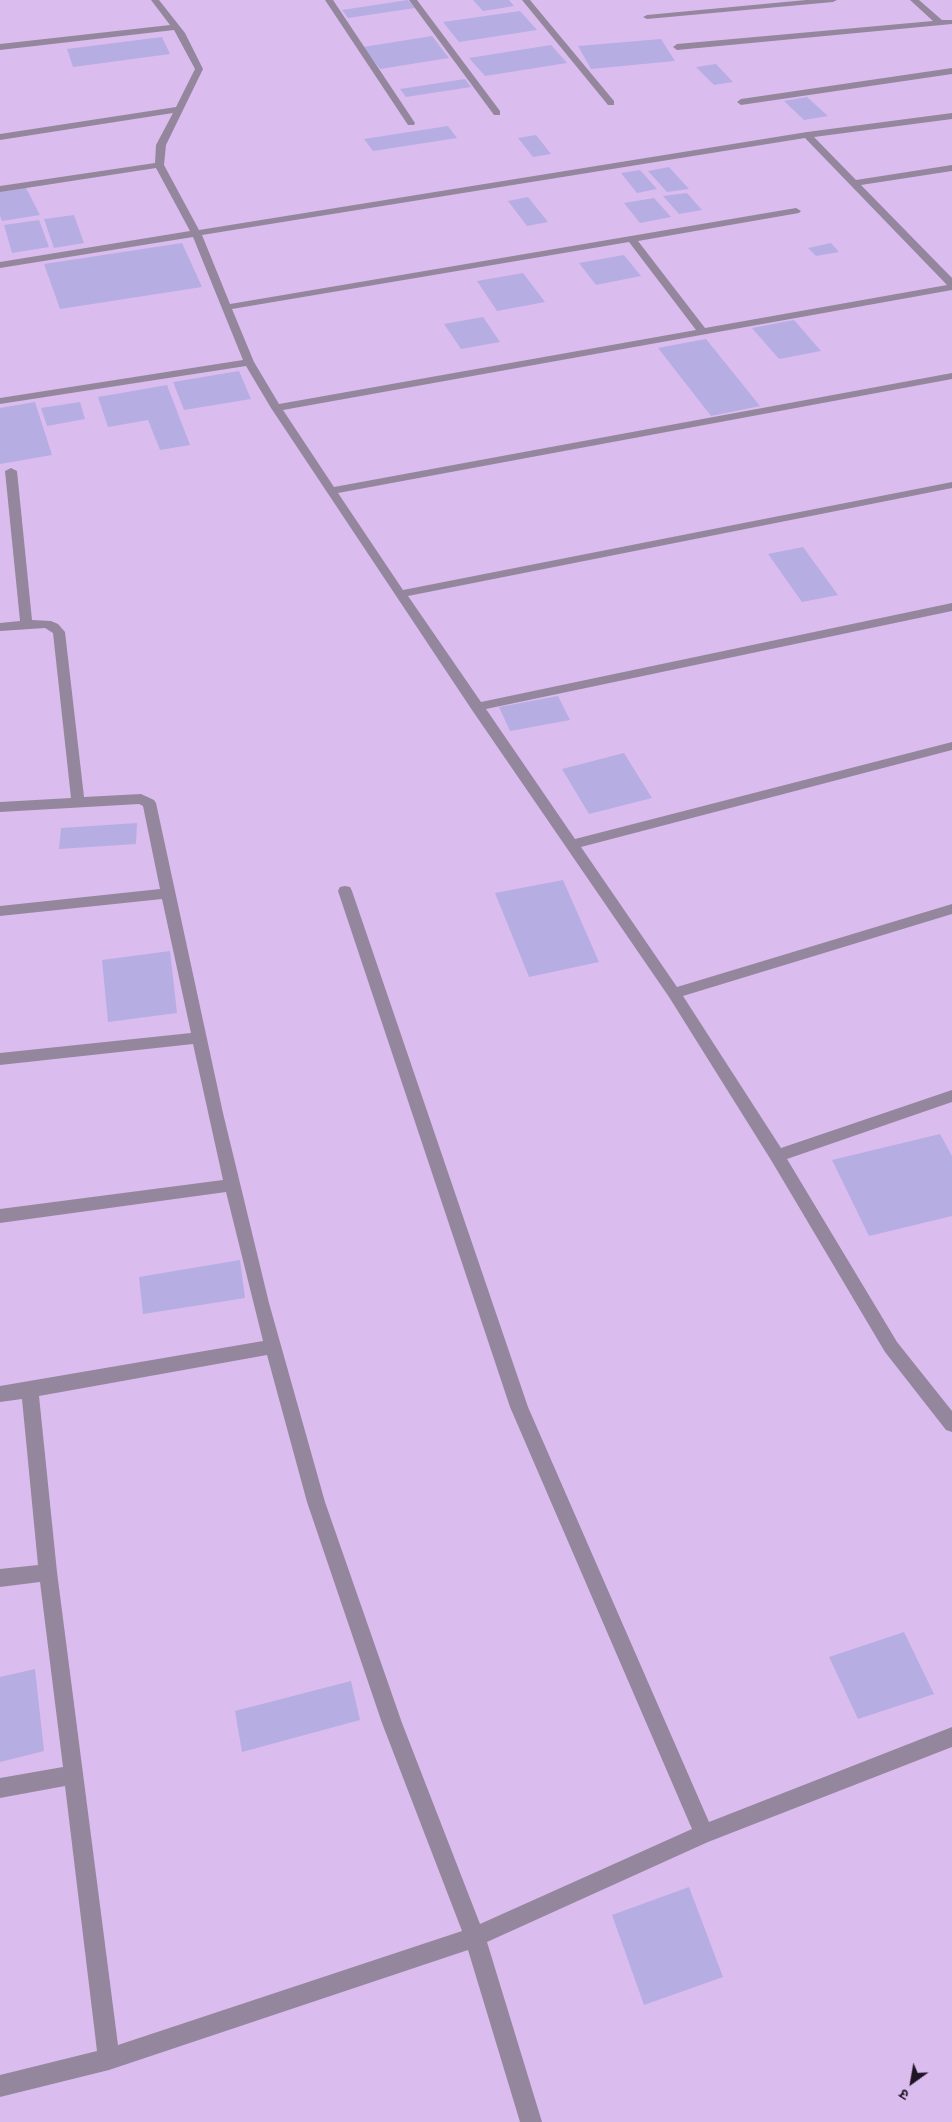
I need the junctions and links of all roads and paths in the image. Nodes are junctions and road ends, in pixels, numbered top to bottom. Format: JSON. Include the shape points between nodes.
{"nodes":[{"id":1,"x":155,"y":0,"type":"edge"},
{"id":2,"x":329,"y":0,"type":"edge"},
{"id":3,"x":413,"y":0,"type":"edge"},
{"id":4,"x":526,"y":0,"type":"edge"},
{"id":5,"x":833,"y":0,"type":"edge"},
{"id":6,"x":914,"y":0,"type":"edge"},
{"id":7,"x":647,"y":17,"type":"dead end"},
{"id":8,"x":952,"y":22,"type":"edge"},
{"id":9,"x":940,"y":23,"type":"junction"},
{"id":10,"x":175,"y":27,"type":"junction"},
{"id":11,"x":0,"y":47,"type":"edge"},
{"id":12,"x":677,"y":47,"type":"dead end"},
{"id":13,"x":952,"y":71,"type":"edge"},
{"id":14,"x":741,"y":102,"type":"dead end"},
{"id":15,"x":611,"y":103,"type":"dead end"},
{"id":16,"x":179,"y":109,"type":"junction"},
{"id":17,"x":497,"y":113,"type":"dead end"},
{"id":18,"x":952,"y":116,"type":"edge"},
{"id":19,"x":411,"y":123,"type":"dead end"},
{"id":20,"x":807,"y":135,"type":"junction"},
{"id":21,"x":0,"y":137,"type":"edge"},
{"id":22,"x":159,"y":165,"type":"junction"},
{"id":23,"x":952,"y":168,"type":"edge"},
{"id":24,"x":854,"y":182,"type":"junction"},
{"id":25,"x":0,"y":189,"type":"edge"},
{"id":26,"x":796,"y":211,"type":"dead end"},
{"id":27,"x":198,"y":235,"type":"junction"},
{"id":28,"x":632,"y":239,"type":"junction"},
{"id":29,"x":0,"y":265,"type":"edge"},
{"id":30,"x":952,"y":284,"type":"edge"},
{"id":31,"x":952,"y":288,"type":"edge"},
{"id":32,"x":228,"y":307,"type":"junction"},
{"id":33,"x":703,"y":332,"type":"junction"},
{"id":34,"x":249,"y":362,"type":"junction"},
{"id":35,"x":952,"y":376,"type":"edge"},
{"id":36,"x":0,"y":401,"type":"edge"},
{"id":37,"x":276,"y":408,"type":"junction"},
{"id":38,"x":11,"y":471,"type":"dead end"},
{"id":39,"x":952,"y":485,"type":"edge"},
{"id":40,"x":332,"y":491,"type":"junction"},
{"id":41,"x":400,"y":594,"type":"junction"},
{"id":42,"x":952,"y":607,"type":"edge"},
{"id":43,"x":26,"y":624,"type":"junction"},
{"id":44,"x":0,"y":627,"type":"edge"},
{"id":45,"x":476,"y":707,"type":"junction"},
{"id":46,"x":952,"y":746,"type":"edge"},
{"id":47,"x":78,"y":802,"type":"junction"},
{"id":48,"x":0,"y":807,"type":"edge"},
{"id":49,"x":571,"y":845,"type":"junction"},
{"id":50,"x":345,"y":891,"type":"dead end"},
{"id":51,"x":168,"y":893,"type":"junction"},
{"id":52,"x":952,"y":908,"type":"edge"},
{"id":53,"x":0,"y":911,"type":"edge"},
{"id":54,"x":674,"y":993,"type":"junction"},
{"id":55,"x":200,"y":1038,"type":"junction"},
{"id":56,"x":0,"y":1059,"type":"edge"},
{"id":57,"x":952,"y":1096,"type":"edge"},
{"id":58,"x":777,"y":1156,"type":"junction"},
{"id":59,"x":233,"y":1185,"type":"junction"},
{"id":60,"x":0,"y":1216,"type":"edge"},
{"id":61,"x":273,"y":1347,"type":"junction"},
{"id":62,"x":30,"y":1390,"type":"junction"},
{"id":63,"x":0,"y":1394,"type":"edge"},
{"id":64,"x":952,"y":1424,"type":"edge"},
{"id":65,"x":48,"y":1572,"type":"junction"},
{"id":66,"x":0,"y":1578,"type":"edge"},
{"id":67,"x":952,"y":1737,"type":"edge"},
{"id":68,"x":73,"y":1774,"type":"junction"},
{"id":69,"x":0,"y":1788,"type":"edge"},
{"id":70,"x":704,"y":1834,"type":"junction"},
{"id":71,"x":475,"y":1937,"type":"junction"},
{"id":72,"x":109,"y":2059,"type":"junction"},
{"id":73,"x":0,"y":2086,"type":"edge"},
{"id":74,"x":531,"y":2122,"type":"edge"}],
"edges":[{"from":1,"to":10,"type":"street"},
{"from":2,"to":19,"type":"street"},
{"from":3,"to":17,"type":"street"},
{"from":4,"to":15,"type":"street"},
{"from":5,"to":7,"type":"street"},
{"from":6,"to":9,"type":"street"},
{"from":8,"to":9,"type":"street"},
{"from":9,"to":12,"type":"street"},
{"from":10,"to":11,"type":"street"},
{"from":10,"to":16,"type":"street","via":[[199,69]]},
{"from":13,"to":14,"type":"street"},
{"from":16,"to":21,"type":"street"},
{"from":16,"to":22,"type":"street","via":[[161,144]]},
{"from":18,"to":20,"type":"street"},
{"from":20,"to":24,"type":"street"},
{"from":20,"to":27,"type":"street"},
{"from":22,"to":25,"type":"street"},
{"from":22,"to":27,"type":"street"},
{"from":23,"to":24,"type":"street"},
{"from":24,"to":30,"type":"street"},
{"from":26,"to":28,"type":"street"},
{"from":27,"to":29,"type":"street"},
{"from":27,"to":32,"type":"street"},
{"from":28,"to":32,"type":"street"},
{"from":28,"to":33,"type":"street"},
{"from":31,"to":33,"type":"street"},
{"from":32,"to":34,"type":"street"},
{"from":33,"to":37,"type":"street"},
{"from":34,"to":36,"type":"street"},
{"from":34,"to":37,"type":"street"},
{"from":35,"to":40,"type":"street"},
{"from":37,"to":40,"type":"street"},
{"from":38,"to":43,"type":"street"},
{"from":39,"to":41,"type":"street"},
{"from":40,"to":41,"type":"street"},
{"from":41,"to":45,"type":"street"},
{"from":42,"to":45,"type":"street"},
{"from":43,"to":44,"type":"street"},
{"from":43,"to":47,"type":"street","via":[[46,624],[54,626],[58,632]]},
{"from":45,"to":49,"type":"street"},
{"from":46,"to":49,"type":"street"},
{"from":47,"to":48,"type":"street"},
{"from":47,"to":51,"type":"street","via":[[141,799],[149,803]]},
{"from":49,"to":54,"type":"street"},
{"from":50,"to":70,"type":"street","via":[[519,1407]]},
{"from":51,"to":53,"type":"street"},
{"from":51,"to":55,"type":"street"},
{"from":52,"to":54,"type":"street"},
{"from":54,"to":58,"type":"street"},
{"from":55,"to":56,"type":"street"},
{"from":55,"to":59,"type":"street"},
{"from":57,"to":58,"type":"street"},
{"from":58,"to":64,"type":"street","via":[[891,1347]]},
{"from":59,"to":60,"type":"street"},
{"from":59,"to":61,"type":"street"},
{"from":61,"to":62,"type":"street"},
{"from":61,"to":71,"type":"street","via":[[322,1521],[392,1723]]},
{"from":62,"to":63,"type":"street"},
{"from":62,"to":65,"type":"street"},
{"from":65,"to":66,"type":"street"},
{"from":65,"to":68,"type":"street"},
{"from":67,"to":70,"type":"street"},
{"from":68,"to":69,"type":"street"},
{"from":68,"to":72,"type":"street"},
{"from":70,"to":71,"type":"street"},
{"from":71,"to":72,"type":"street"},
{"from":71,"to":74,"type":"street"},
{"from":72,"to":73,"type":"street"}]}
